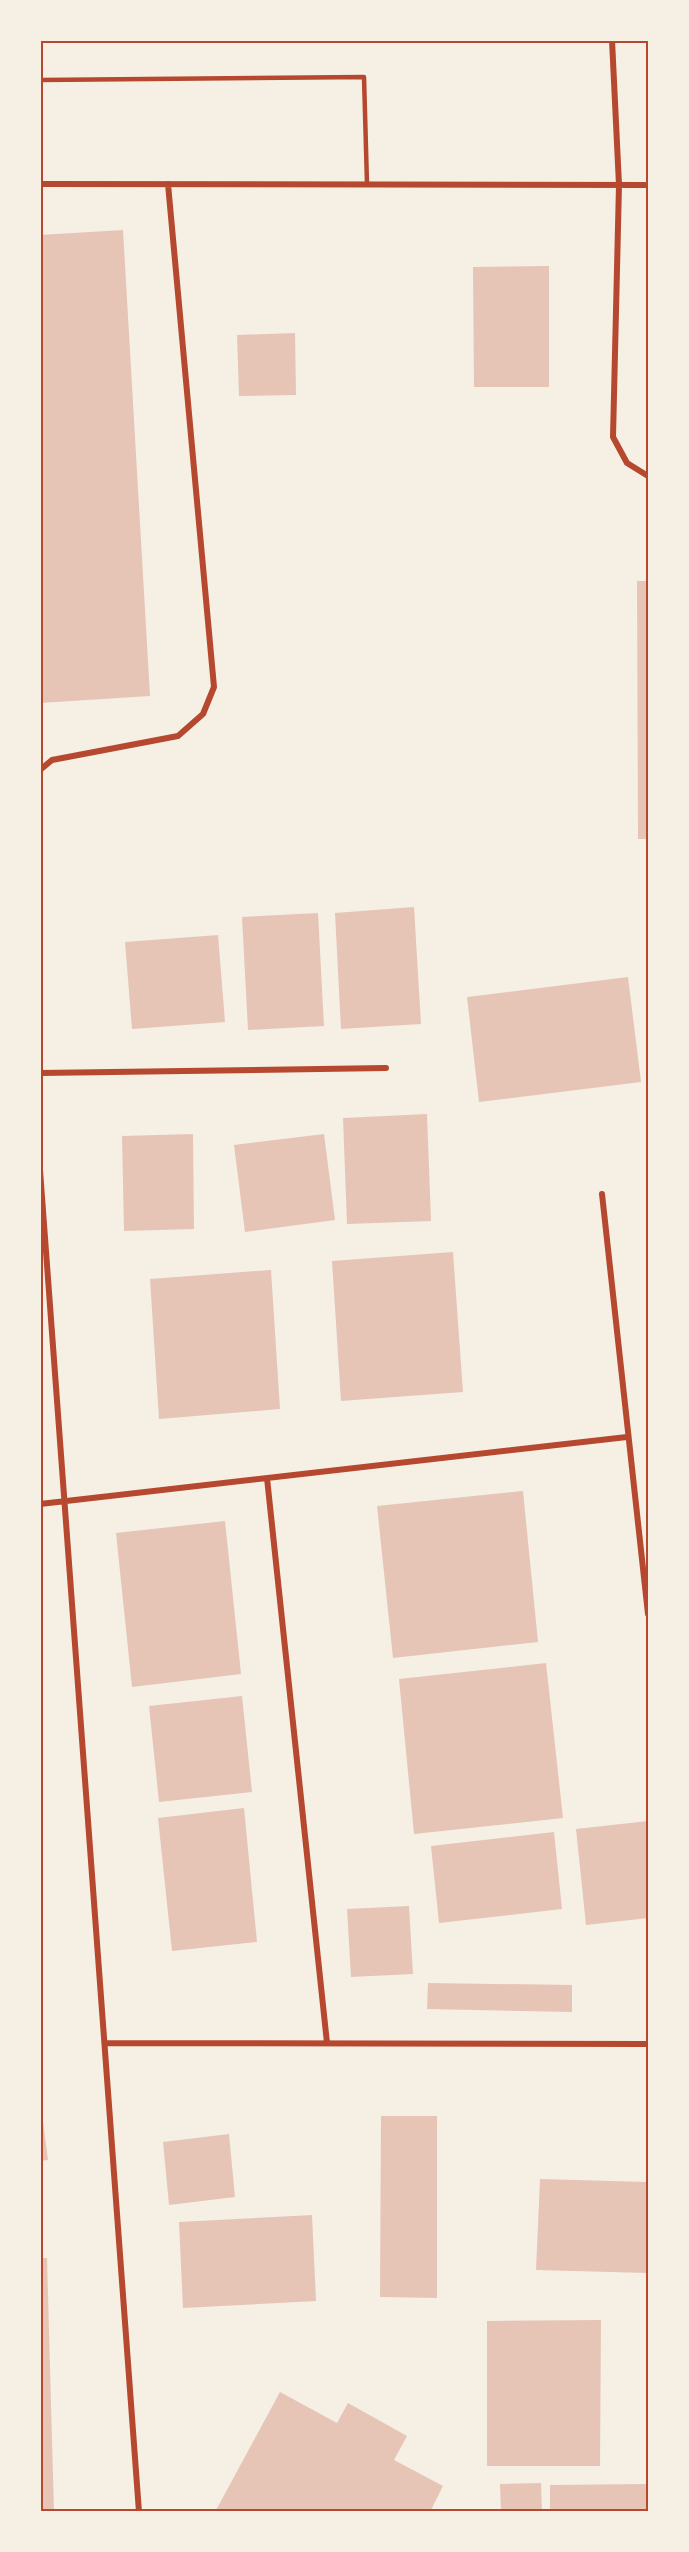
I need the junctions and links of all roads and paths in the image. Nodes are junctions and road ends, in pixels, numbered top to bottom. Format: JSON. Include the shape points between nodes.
{"nodes":[{"id":1,"x":612,"y":40,"type":"edge"},
{"id":2,"x":40,"y":80,"type":"edge"},
{"id":3,"x":40,"y":183,"type":"edge"},
{"id":4,"x":168,"y":184,"type":"junction"},
{"id":5,"x":367,"y":184,"type":"junction"},
{"id":6,"x":619,"y":185,"type":"junction"},
{"id":7,"x":648,"y":185,"type":"edge"},
{"id":8,"x":648,"y":476,"type":"edge"},
{"id":9,"x":40,"y":770,"type":"edge"},
{"id":10,"x":387,"y":1068,"type":"dead end"},
{"id":11,"x":40,"y":1072,"type":"edge"},
{"id":12,"x":40,"y":1170,"type":"edge"},
{"id":13,"x":602,"y":1194,"type":"dead end"},
{"id":14,"x":627,"y":1437,"type":"junction"},
{"id":15,"x":267,"y":1478,"type":"junction"},
{"id":16,"x":65,"y":1501,"type":"junction"},
{"id":17,"x":40,"y":1504,"type":"edge"},
{"id":18,"x":648,"y":1614,"type":"edge"},
{"id":19,"x":105,"y":2043,"type":"junction"},
{"id":20,"x":327,"y":2043,"type":"junction"},
{"id":21,"x":648,"y":2044,"type":"edge"},
{"id":22,"x":139,"y":2511,"type":"edge"}],
"edges":[{"from":1,"to":6,"type":"street"},
{"from":2,"to":5,"type":"lane","via":[[364,77]]},
{"from":3,"to":4,"type":"street"},
{"from":4,"to":5,"type":"street"},
{"from":4,"to":9,"type":"street","via":[[214,687],[203,714],[178,736],[52,760]]},
{"from":5,"to":6,"type":"street"},
{"from":6,"to":7,"type":"street"},
{"from":6,"to":8,"type":"street","via":[[613,437],[627,463]]},
{"from":10,"to":11,"type":"street"},
{"from":12,"to":16,"type":"street"},
{"from":13,"to":14,"type":"street"},
{"from":14,"to":15,"type":"street"},
{"from":14,"to":18,"type":"street"},
{"from":15,"to":16,"type":"street"},
{"from":15,"to":20,"type":"street"},
{"from":16,"to":17,"type":"street"},
{"from":16,"to":19,"type":"street"},
{"from":19,"to":20,"type":"street"},
{"from":19,"to":22,"type":"street"},
{"from":20,"to":21,"type":"street"}]}
